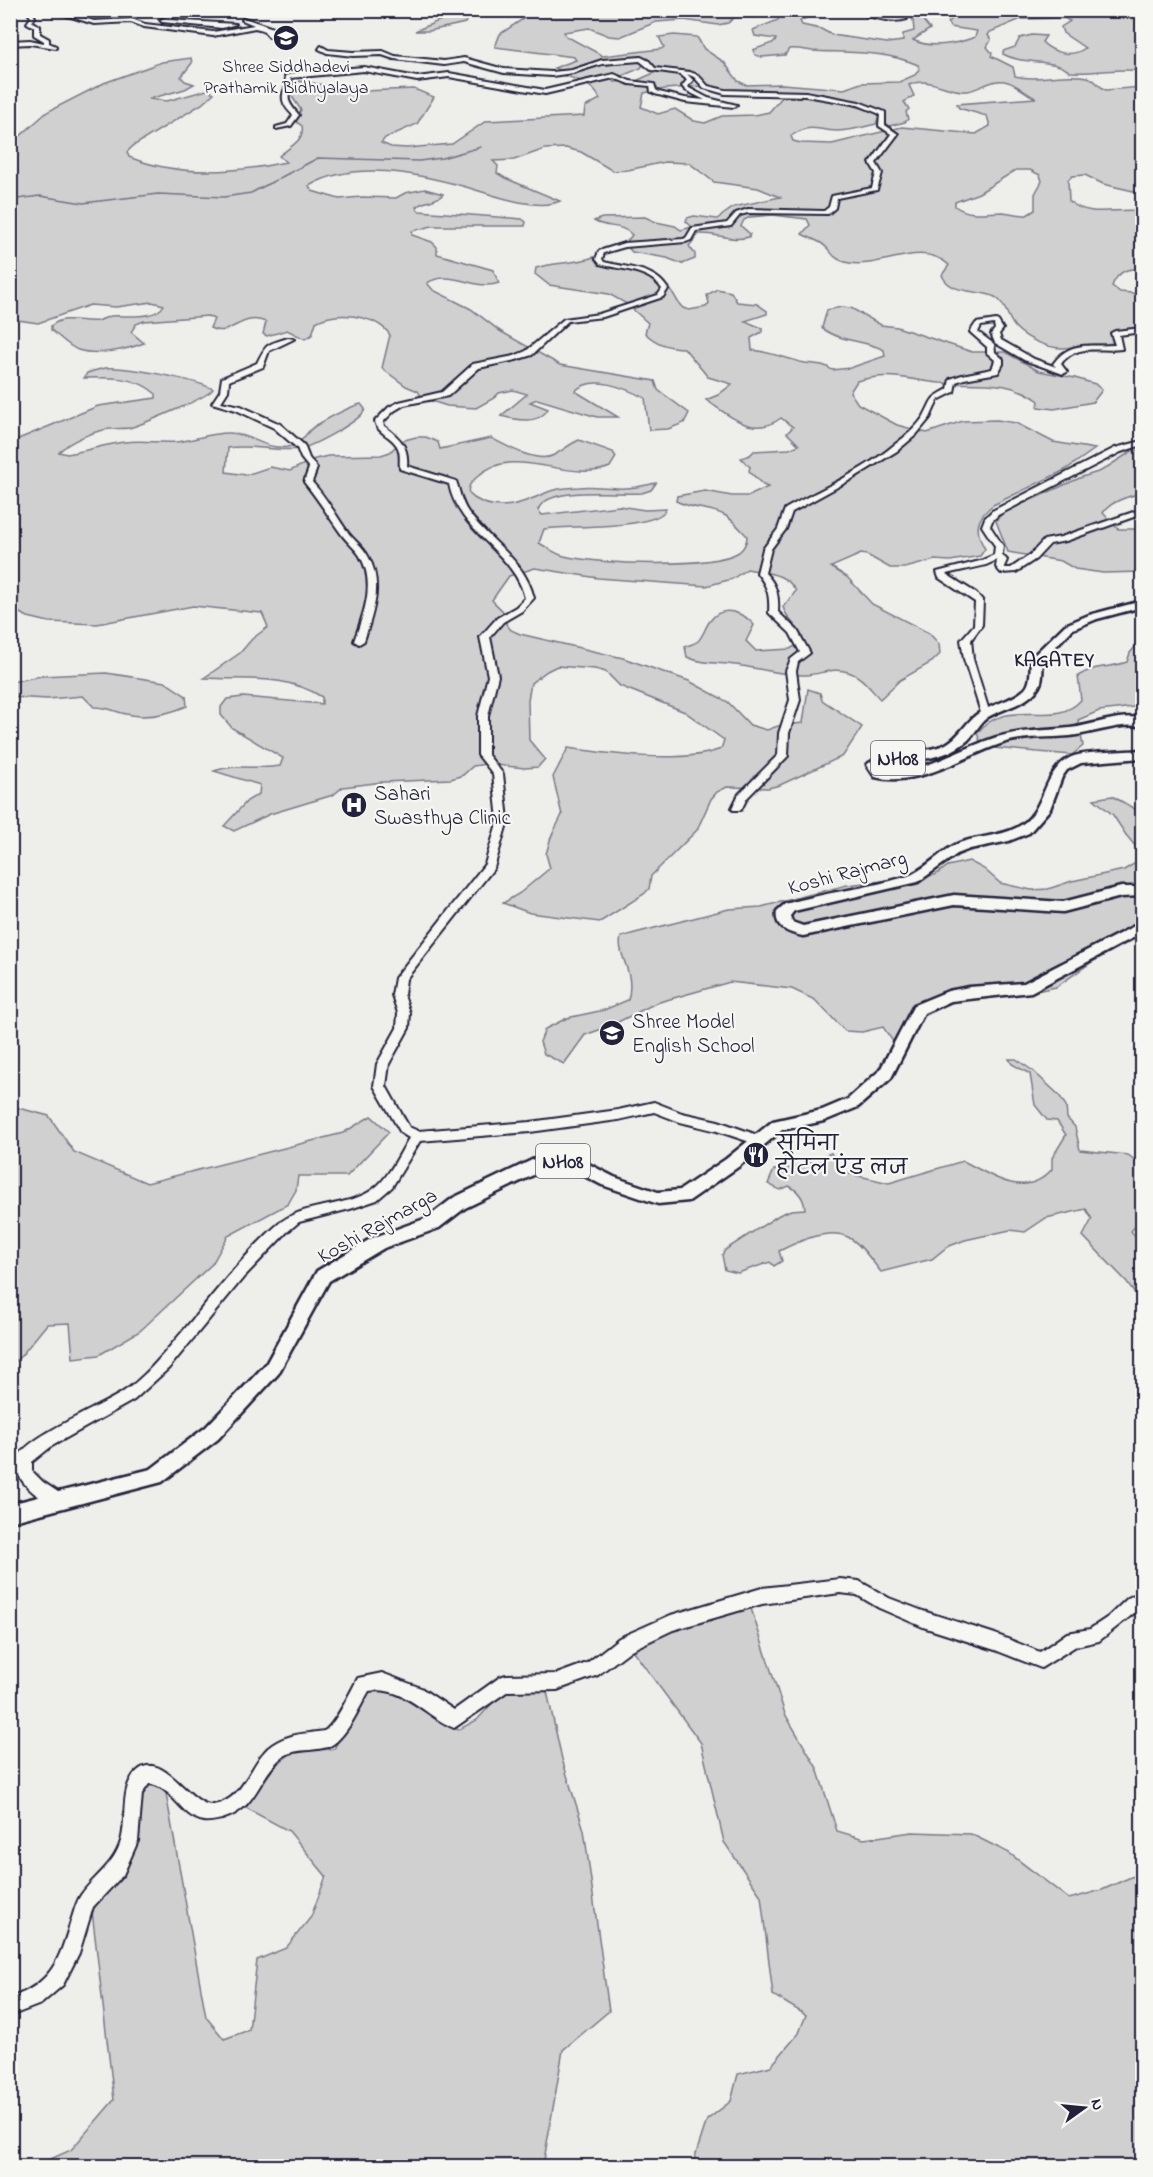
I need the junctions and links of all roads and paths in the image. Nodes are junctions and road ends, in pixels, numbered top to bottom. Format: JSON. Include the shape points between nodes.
{"nodes":[{"id":1,"x":28,"y":10,"type":"edge"},
{"id":2,"x":50,"y":10,"type":"edge"},
{"id":3,"x":129,"y":10,"type":"edge"},
{"id":4,"x":869,"y":10,"type":"edge"},
{"id":5,"x":933,"y":10,"type":"edge"},
{"id":6,"x":955,"y":10,"type":"edge"},
{"id":7,"x":963,"y":10,"type":"edge"},
{"id":8,"x":968,"y":10,"type":"edge"},
{"id":9,"x":244,"y":19,"type":"junction"},
{"id":10,"x":889,"y":19,"type":"dead end"},
{"id":11,"x":272,"y":22,"type":"dead end"},
{"id":12,"x":10,"y":43,"type":"edge"},
{"id":13,"x":321,"y":48,"type":"dead end"},
{"id":14,"x":680,"y":71,"type":"junction"},
{"id":15,"x":278,"y":128,"type":"dead end"},
{"id":16,"x":1143,"y":330,"type":"edge"},
{"id":17,"x":290,"y":339,"type":"dead end"},
{"id":18,"x":1143,"y":443,"type":"edge"},
{"id":19,"x":1143,"y":512,"type":"edge"},
{"id":20,"x":998,"y":556,"type":"junction"},
{"id":21,"x":1143,"y":604,"type":"edge"},
{"id":22,"x":359,"y":641,"type":"dead end"},
{"id":23,"x":984,"y":714,"type":"junction"},
{"id":24,"x":1143,"y":722,"type":"edge"},
{"id":25,"x":1143,"y":753,"type":"edge"},
{"id":26,"x":736,"y":808,"type":"dead end"},
{"id":27,"x":1143,"y":892,"type":"edge"},
{"id":28,"x":1143,"y":927,"type":"edge"},
{"id":29,"x":416,"y":1136,"type":"junction"},
{"id":30,"x":759,"y":1140,"type":"junction"},
{"id":31,"x":59,"y":1501,"type":"junction"},
{"id":32,"x":10,"y":1513,"type":"edge"},
{"id":33,"x":1143,"y":1599,"type":"edge"},
{"id":34,"x":10,"y":2007,"type":"edge"}],
"edges":[{"from":1,"to":12,"type":"street","via":[[33,17],[29,23],[37,26],[37,35],[54,47]]},
{"from":2,"to":9,"type":"street","via":[[94,23],[132,20],[153,27],[213,34],[255,26],[271,36],[271,29]]},
{"from":3,"to":9,"type":"street","via":[[174,15],[162,21],[222,26]]},
{"from":4,"to":10,"type":"street","via":[[869,15],[905,19]]},
{"from":5,"to":8,"type":"street","via":[[950,15]]},
{"from":6,"to":7,"type":"street"},
{"from":9,"to":11,"type":"street"},
{"from":13,"to":14,"type":"street","via":[[444,63],[464,60],[504,71],[552,74],[602,62],[641,59],[653,69]]},
{"from":14,"to":15,"type":"street","via":[[690,80],[687,89],[706,99],[734,105],[666,96],[653,91],[652,86],[616,76],[545,92],[449,75],[417,80],[364,69],[287,77],[290,85],[285,92],[286,105],[296,115],[290,125]]},
{"from":14,"to":29,"type":"street","via":[[696,76],[706,87],[725,92],[806,94],[873,108],[883,113],[882,126],[895,134],[873,163],[879,173],[875,189],[834,198],[826,213],[748,211],[738,214],[729,225],[694,229],[684,241],[624,245],[601,252],[599,259],[603,263],[662,281],[665,288],[661,296],[604,315],[565,320],[530,353],[476,366],[448,393],[395,406],[379,421],[380,427],[397,438],[405,456],[403,467],[453,483],[452,493],[458,506],[502,554],[529,590],[530,598],[500,620],[485,637],[493,676],[483,716],[483,755],[498,774],[503,820],[490,866],[401,978],[398,995],[404,1013],[403,1028],[383,1064],[380,1086],[405,1130]]},
{"from":16,"to":26,"type":"street","via":[[1115,333],[1119,347],[1091,346],[1068,352],[1057,364],[1063,372],[998,341],[996,322],[978,324],[974,332],[999,359],[995,370],[953,381],[951,390],[935,399],[919,426],[884,458],[788,511],[782,529],[767,549],[761,573],[771,581],[775,595],[773,613],[794,632],[805,653],[794,661],[791,671],[795,700],[784,733],[783,756]]},
{"from":17,"to":22,"type":"street","via":[[271,345],[258,366],[225,380],[224,391],[216,403],[238,408],[277,426],[302,447],[313,468],[308,482],[363,555],[374,584],[374,597]]},
{"from":18,"to":20,"type":"street","via":[[1118,450],[995,513],[986,526],[999,546]]},
{"from":19,"to":20,"type":"street","via":[[1047,542],[1010,572],[1000,567],[1003,560]]},
{"from":20,"to":23,"type":"street","via":[[940,572],[979,601],[978,625],[966,640],[966,653],[983,698]]},
{"from":21,"to":23,"type":"main road","number":"NH08","via":[[1069,627],[1037,658],[1035,682],[1030,691]]},
{"from":23,"to":24,"type":"main road","number":"NH08","via":[[950,747],[918,757],[880,760],[873,765],[875,770],[894,776],[1004,739],[1071,732],[1122,721]]},
{"from":25,"to":27,"type":"main road","name":"Koshi Rajmarg","via":[[1069,762],[1056,777],[1044,809],[1024,830],[952,851],[913,879],[790,907],[782,917],[791,929],[803,931],[954,900],[1063,907],[1121,892]]},
{"from":28,"to":30,"type":"main road","name":"Koshi Rajmarga","number":"NH08","via":[[1026,988],[969,992],[919,1009],[886,1074],[853,1103],[824,1115],[778,1125]]},
{"from":29,"to":30,"type":"street","via":[[530,1127],[654,1107]]},
{"from":29,"to":31,"type":"street","via":[[388,1183],[373,1196],[295,1218],[238,1274],[164,1364],[129,1396],[47,1441],[25,1459],[25,1473]]},
{"from":30,"to":31,"type":"main road","name":"Koshi Rajmarga","number":"NH08","via":[[692,1193],[671,1199],[608,1181],[569,1161],[545,1162],[459,1203],[433,1223],[378,1243],[323,1276],[272,1369],[212,1433],[156,1476]]},
{"from":31,"to":32,"type":"main road","name":"Koshi Rajmarga","number":"NH08"},
{"from":33,"to":34,"type":"street","via":[[1093,1636],[1073,1639],[1041,1660],[923,1619],[859,1588],[840,1586],[762,1596],[671,1623],[625,1644],[592,1669],[557,1682],[506,1683],[454,1720],[415,1694],[382,1681],[364,1684],[328,1738],[292,1744],[276,1752],[241,1802],[226,1810],[208,1814],[188,1804],[163,1777],[145,1775],[134,1792],[130,1841],[117,1869],[86,1902],[70,1953],[57,1979],[35,1998]]}]}
